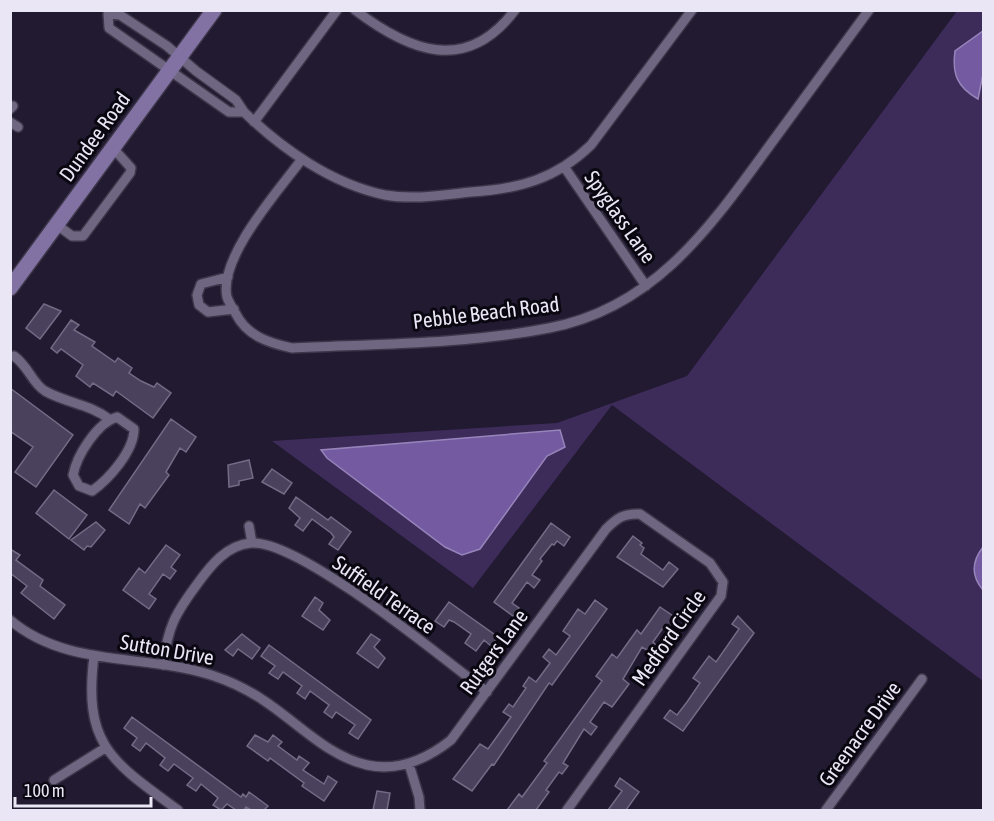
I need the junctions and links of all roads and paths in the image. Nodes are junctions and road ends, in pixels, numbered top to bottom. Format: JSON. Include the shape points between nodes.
{"nodes":[{"id":1,"x":214,"y":10,"type":"edge"},
{"id":2,"x":337,"y":10,"type":"edge"},
{"id":3,"x":355,"y":10,"type":"edge"},
{"id":4,"x":515,"y":10,"type":"edge"},
{"id":5,"x":692,"y":10,"type":"edge"},
{"id":6,"x":869,"y":10,"type":"edge"},
{"id":7,"x":105,"y":12,"type":"edge"},
{"id":8,"x":181,"y":56,"type":"junction"},
{"id":9,"x":169,"y":72,"type":"junction"},
{"id":10,"x":244,"y":112,"type":"junction"},
{"id":11,"x":254,"y":122,"type":"junction"},
{"id":12,"x":113,"y":148,"type":"junction"},
{"id":13,"x":302,"y":159,"type":"junction"},
{"id":14,"x":565,"y":168,"type":"junction"},
{"id":15,"x":57,"y":225,"type":"junction"},
{"id":16,"x":228,"y":277,"type":"junction"},
{"id":17,"x":646,"y":286,"type":"junction"},
{"id":18,"x":10,"y":288,"type":"edge"},
{"id":19,"x":234,"y":309,"type":"junction"},
{"id":20,"x":12,"y":354,"type":"edge"},
{"id":21,"x":109,"y":419,"type":"junction"},
{"id":22,"x":628,"y":513,"type":"joint"},
{"id":23,"x":249,"y":526,"type":"dead end"},
{"id":24,"x":252,"y":543,"type":"junction"},
{"id":25,"x":10,"y":620,"type":"edge"},
{"id":26,"x":94,"y":656,"type":"junction"},
{"id":27,"x":163,"y":665,"type":"junction"},
{"id":28,"x":922,"y":680,"type":"dead end"},
{"id":29,"x":487,"y":692,"type":"junction"},
{"id":30,"x":105,"y":748,"type":"junction"},
{"id":31,"x":409,"y":764,"type":"junction"},
{"id":32,"x":54,"y":780,"type":"dead end"},
{"id":33,"x":178,"y":810,"type":"edge"},
{"id":34,"x":420,"y":810,"type":"edge"},
{"id":35,"x":567,"y":810,"type":"edge"},
{"id":36,"x":826,"y":810,"type":"edge"}],
"edges":[{"from":1,"to":8,"type":"main road","name":"Dundee Road"},
{"from":2,"to":11,"type":"street"},
{"from":3,"to":4,"type":"street","via":[[387,34],[418,47],[445,52],[479,42]]},
{"from":5,"to":14,"type":"street","via":[[591,145]]},
{"from":6,"to":17,"type":"street","name":"Pebble Beach Road","via":[[708,229],[674,265]]},
{"from":7,"to":8,"type":"street","via":[[120,15]]},
{"from":7,"to":9,"type":"street","via":[[109,28]]},
{"from":8,"to":9,"type":"main road","name":"Dundee Road"},
{"from":8,"to":10,"type":"street","via":[[236,100]]},
{"from":9,"to":10,"type":"street","via":[[229,111]]},
{"from":9,"to":12,"type":"main road","name":"Dundee Road"},
{"from":10,"to":11,"type":"street"},
{"from":11,"to":13,"type":"street"},
{"from":12,"to":15,"type":"main road","name":"Dundee Road"},
{"from":12,"to":15,"type":"street","via":[[128,161],[130,173],[83,236],[72,236]]},
{"from":13,"to":14,"type":"street","via":[[345,182],[385,195],[421,197],[503,190],[536,182]]},
{"from":13,"to":16,"type":"street","name":"Pebble Beach Road","via":[[237,249]]},
{"from":14,"to":17,"type":"street","name":"Spyglass Lane"},
{"from":15,"to":18,"type":"main road","name":"Dundee Road"},
{"from":16,"to":19,"type":"street","name":"Pebble Beach Road","via":[[227,297]]},
{"from":16,"to":19,"type":"street","via":[[201,284],[197,295],[199,305],[208,312]]},
{"from":17,"to":19,"type":"street","name":"Pebble Beach Road","via":[[595,313],[550,328],[344,346],[292,348],[265,342],[239,320]]},
{"from":20,"to":21,"type":"street","via":[[26,365],[45,391],[99,411]]},
{"from":21,"to":21,"type":"street","via":[[117,417],[134,429],[131,444],[104,482],[92,490],[79,486],[73,475],[76,462]]},
{"from":22,"to":29,"type":"street","name":"Rutgers Lane","via":[[606,529]]},
{"from":22,"to":35,"type":"street","name":"Medford Circle","via":[[651,519],[710,563],[723,582],[722,596]]},
{"from":23,"to":24,"type":"street"},
{"from":24,"to":27,"type":"street","via":[[228,552],[210,566],[173,620]]},
{"from":24,"to":29,"type":"street","name":"Suffield Terrace","via":[[281,551],[342,584]]},
{"from":25,"to":26,"type":"street","name":"Sutton Drive","via":[[48,644]]},
{"from":26,"to":27,"type":"street","name":"Sutton Drive"},
{"from":26,"to":30,"type":"street","via":[[91,706]]},
{"from":27,"to":31,"type":"street","name":"Sutton Drive","via":[[232,682],[264,700],[334,752],[354,761],[382,767]]},
{"from":28,"to":36,"type":"street","name":"Greenacre Drive"},
{"from":29,"to":31,"type":"street","name":"Rutgers Lane","via":[[451,740],[432,755]]},
{"from":30,"to":32,"type":"street"},
{"from":30,"to":33,"type":"street","via":[[117,763]]},
{"from":31,"to":34,"type":"street"}]}
